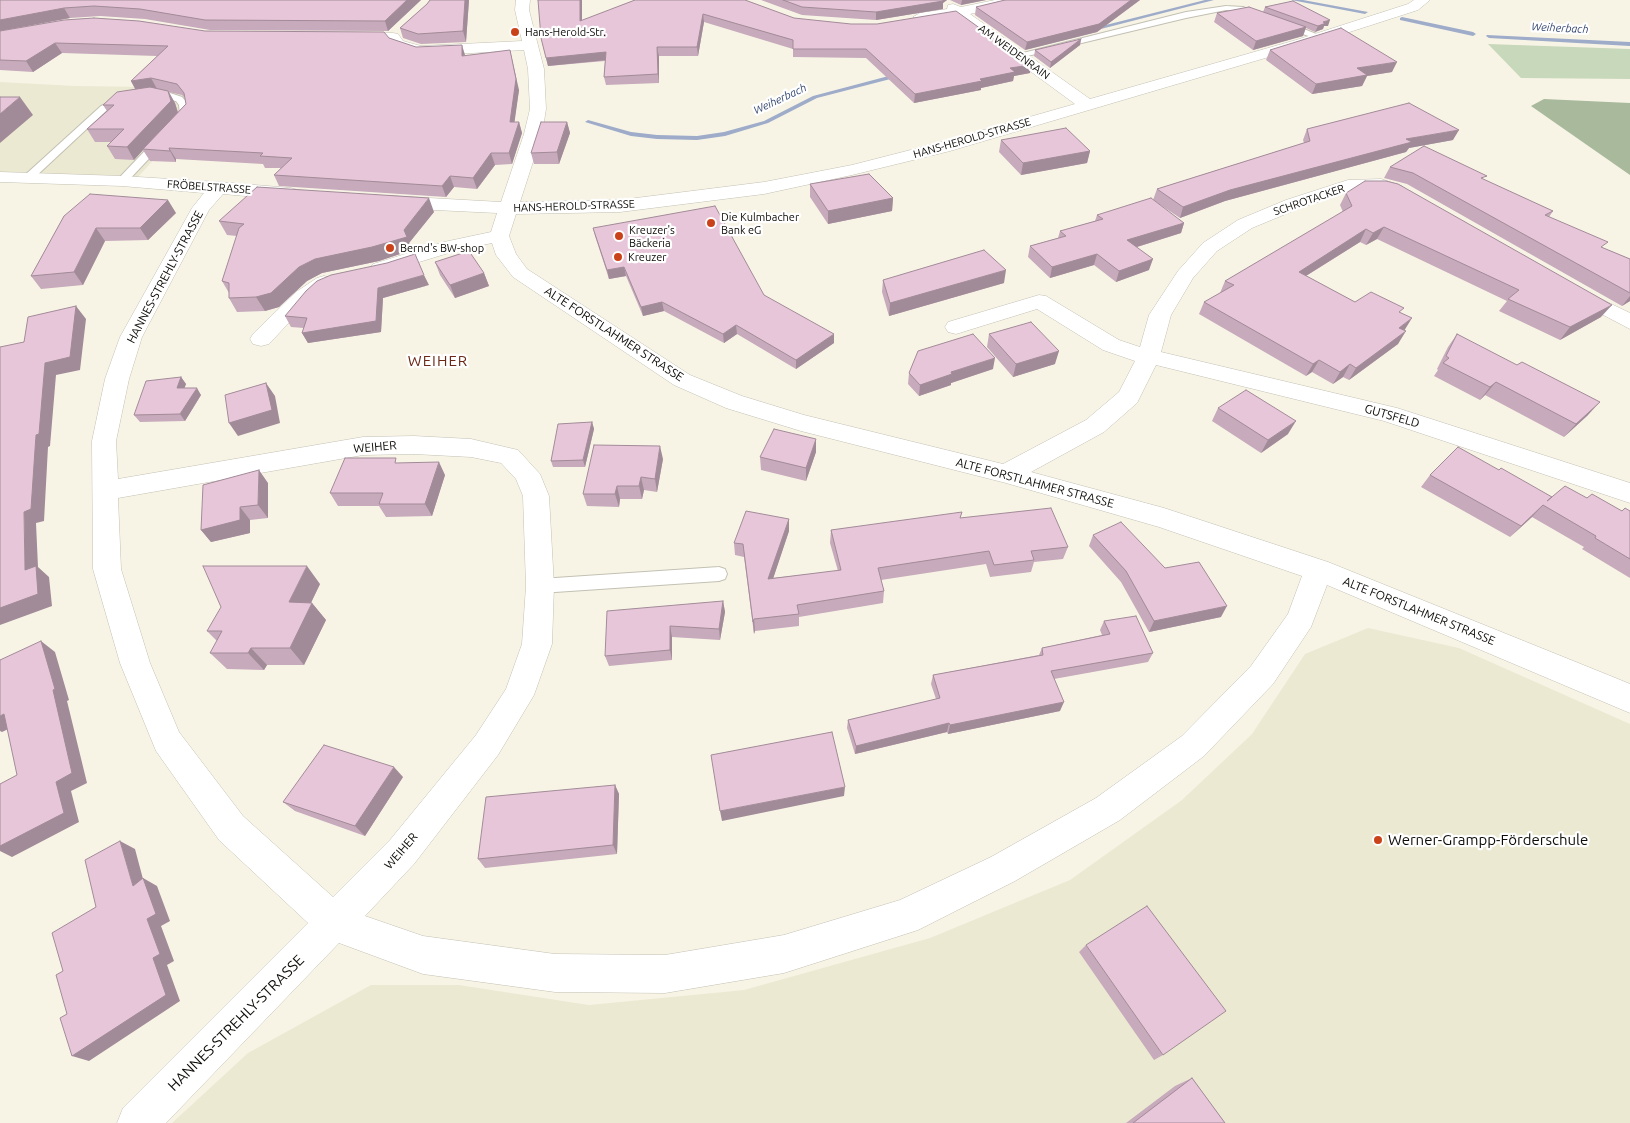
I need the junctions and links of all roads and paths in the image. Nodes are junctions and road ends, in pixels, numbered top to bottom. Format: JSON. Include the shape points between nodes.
{"nodes":[{"id":1,"x":523,"y":0,"type":"edge"},
{"id":2,"x":942,"y":0,"type":"edge"},
{"id":3,"x":1012,"y":0,"type":"edge"},
{"id":4,"x":1423,"y":0,"type":"edge"},
{"id":5,"x":957,"y":12,"type":"junction"},
{"id":6,"x":909,"y":19,"type":"edge"},
{"id":7,"x":407,"y":25,"type":"edge"},
{"id":8,"x":337,"y":37,"type":"edge"},
{"id":9,"x":393,"y":37,"type":"junction"},
{"id":10,"x":1320,"y":37,"type":"junction"},
{"id":11,"x":530,"y":45,"type":"junction"},
{"id":12,"x":1019,"y":55,"type":"junction"},
{"id":13,"x":1087,"y":105,"type":"junction"},
{"id":14,"x":0,"y":178,"type":"edge"},
{"id":15,"x":29,"y":178,"type":"junction"},
{"id":16,"x":122,"y":181,"type":"junction"},
{"id":17,"x":220,"y":188,"type":"junction"},
{"id":18,"x":308,"y":195,"type":"edge"},
{"id":19,"x":1411,"y":197,"type":"edge"},
{"id":20,"x":376,"y":201,"type":"edge"},
{"id":21,"x":507,"y":208,"type":"junction"},
{"id":22,"x":499,"y":236,"type":"junction"},
{"id":23,"x":1554,"y":281,"type":"edge"},
{"id":24,"x":1630,"y":322,"type":"edge"},
{"id":25,"x":956,"y":327,"type":"dead end"},
{"id":26,"x":261,"y":339,"type":"dead end"},
{"id":27,"x":1148,"y":357,"type":"junction"},
{"id":28,"x":1006,"y":474,"type":"junction"},
{"id":29,"x":104,"y":491,"type":"junction"},
{"id":30,"x":1630,"y":493,"type":"edge"},
{"id":31,"x":1318,"y":570,"type":"junction"},
{"id":32,"x":719,"y":574,"type":"dead end"},
{"id":33,"x":540,"y":586,"type":"junction"},
{"id":34,"x":1630,"y":699,"type":"edge"},
{"id":35,"x":334,"y":924,"type":"junction"},
{"id":36,"x":138,"y":1123,"type":"edge"}],
"edges":[{"from":1,"to":11,"type":"street","via":[[522,10]]},
{"from":2,"to":5,"type":"street","name":"AM WEIDENRAIN"},
{"from":3,"to":5,"type":"street"},
{"from":4,"to":10,"type":"street","name":"HANS-HEROLD-STRASSE","via":[[1413,7]]},
{"from":5,"to":6,"type":"street"},
{"from":5,"to":12,"type":"street","name":"AM WEIDENRAIN"},
{"from":7,"to":9,"type":"street"},
{"from":8,"to":9,"type":"street"},
{"from":9,"to":11,"type":"street","via":[[398,44],[420,51]]},
{"from":10,"to":12,"type":"lane","via":[[1240,9],[1226,8]]},
{"from":10,"to":13,"type":"street","name":"HANS-HEROLD-STRASSE"},
{"from":11,"to":21,"type":"street","via":[[536,69],[538,108],[534,134]]},
{"from":12,"to":13,"type":"street","name":"AM WEIDENRAIN"},
{"from":13,"to":21,"type":"street","name":"HANS-HEROLD-STRASSE","via":[[944,147],[764,188],[620,206]]},
{"from":14,"to":15,"type":"street","name":"FRÖBELSTRASSE"},
{"from":15,"to":16,"type":"street","name":"FRÖBELSTRASSE"},
{"from":15,"to":16,"type":"lane","via":[[104,108],[115,102],[128,97],[158,94],[179,99],[184,105],[185,115]]},
{"from":16,"to":17,"type":"street","name":"FRÖBELSTRASSE"},
{"from":17,"to":18,"type":"street","name":"FRÖBELSTRASSE"},
{"from":17,"to":29,"type":"street","name":"HANNES-STREHLY-STRASSE","via":[[201,208],[132,337],[117,379],[104,441]]},
{"from":19,"to":27,"type":"street","name":"SCHROTACKER","via":[[1381,185],[1348,186],[1246,224],[1210,247],[1184,275],[1160,315]]},
{"from":20,"to":21,"type":"street"},
{"from":21,"to":22,"type":"street"},
{"from":22,"to":26,"type":"street","via":[[451,246],[315,286]]},
{"from":22,"to":28,"type":"street","name":"ALTE FORSTLAHMER STRASSE","via":[[506,255],[520,273],[682,380],[734,402],[802,423]]},
{"from":23,"to":24,"type":"street"},
{"from":25,"to":27,"type":"street","via":[[1039,301],[1111,345]]},
{"from":27,"to":28,"type":"street","name":"SCHROTACKER","via":[[1129,398],[1095,426]]},
{"from":27,"to":30,"type":"street","name":"GUTSFELD","via":[[1389,414]]},
{"from":28,"to":31,"type":"street","name":"ALTE FORSTLAHMER STRASSE","via":[[1164,518]]},
{"from":29,"to":33,"type":"street","name":"WEIHER","via":[[363,446],[471,448],[509,456],[527,474],[536,496]]},
{"from":29,"to":35,"type":"street","name":"HANNES-STREHLY-STRASSE","via":[[107,569],[135,664],[167,741],[231,828]]},
{"from":31,"to":34,"type":"street","name":"ALTE FORSTLAHMER STRASSE"},
{"from":31,"to":35,"type":"street","name":"HANNES-STREHLY-STRASSE","via":[[1301,619],[1262,675],[1193,746],[1100,814],[1003,869],[906,917],[784,954],[665,974],[555,973],[423,955]]},
{"from":32,"to":33,"type":"lane"},
{"from":33,"to":35,"type":"street","name":"WEIHER","via":[[536,644],[519,695],[486,745],[402,852]]},
{"from":35,"to":36,"type":"street","name":"HANNES-STREHLY-STRASSE"}]}
